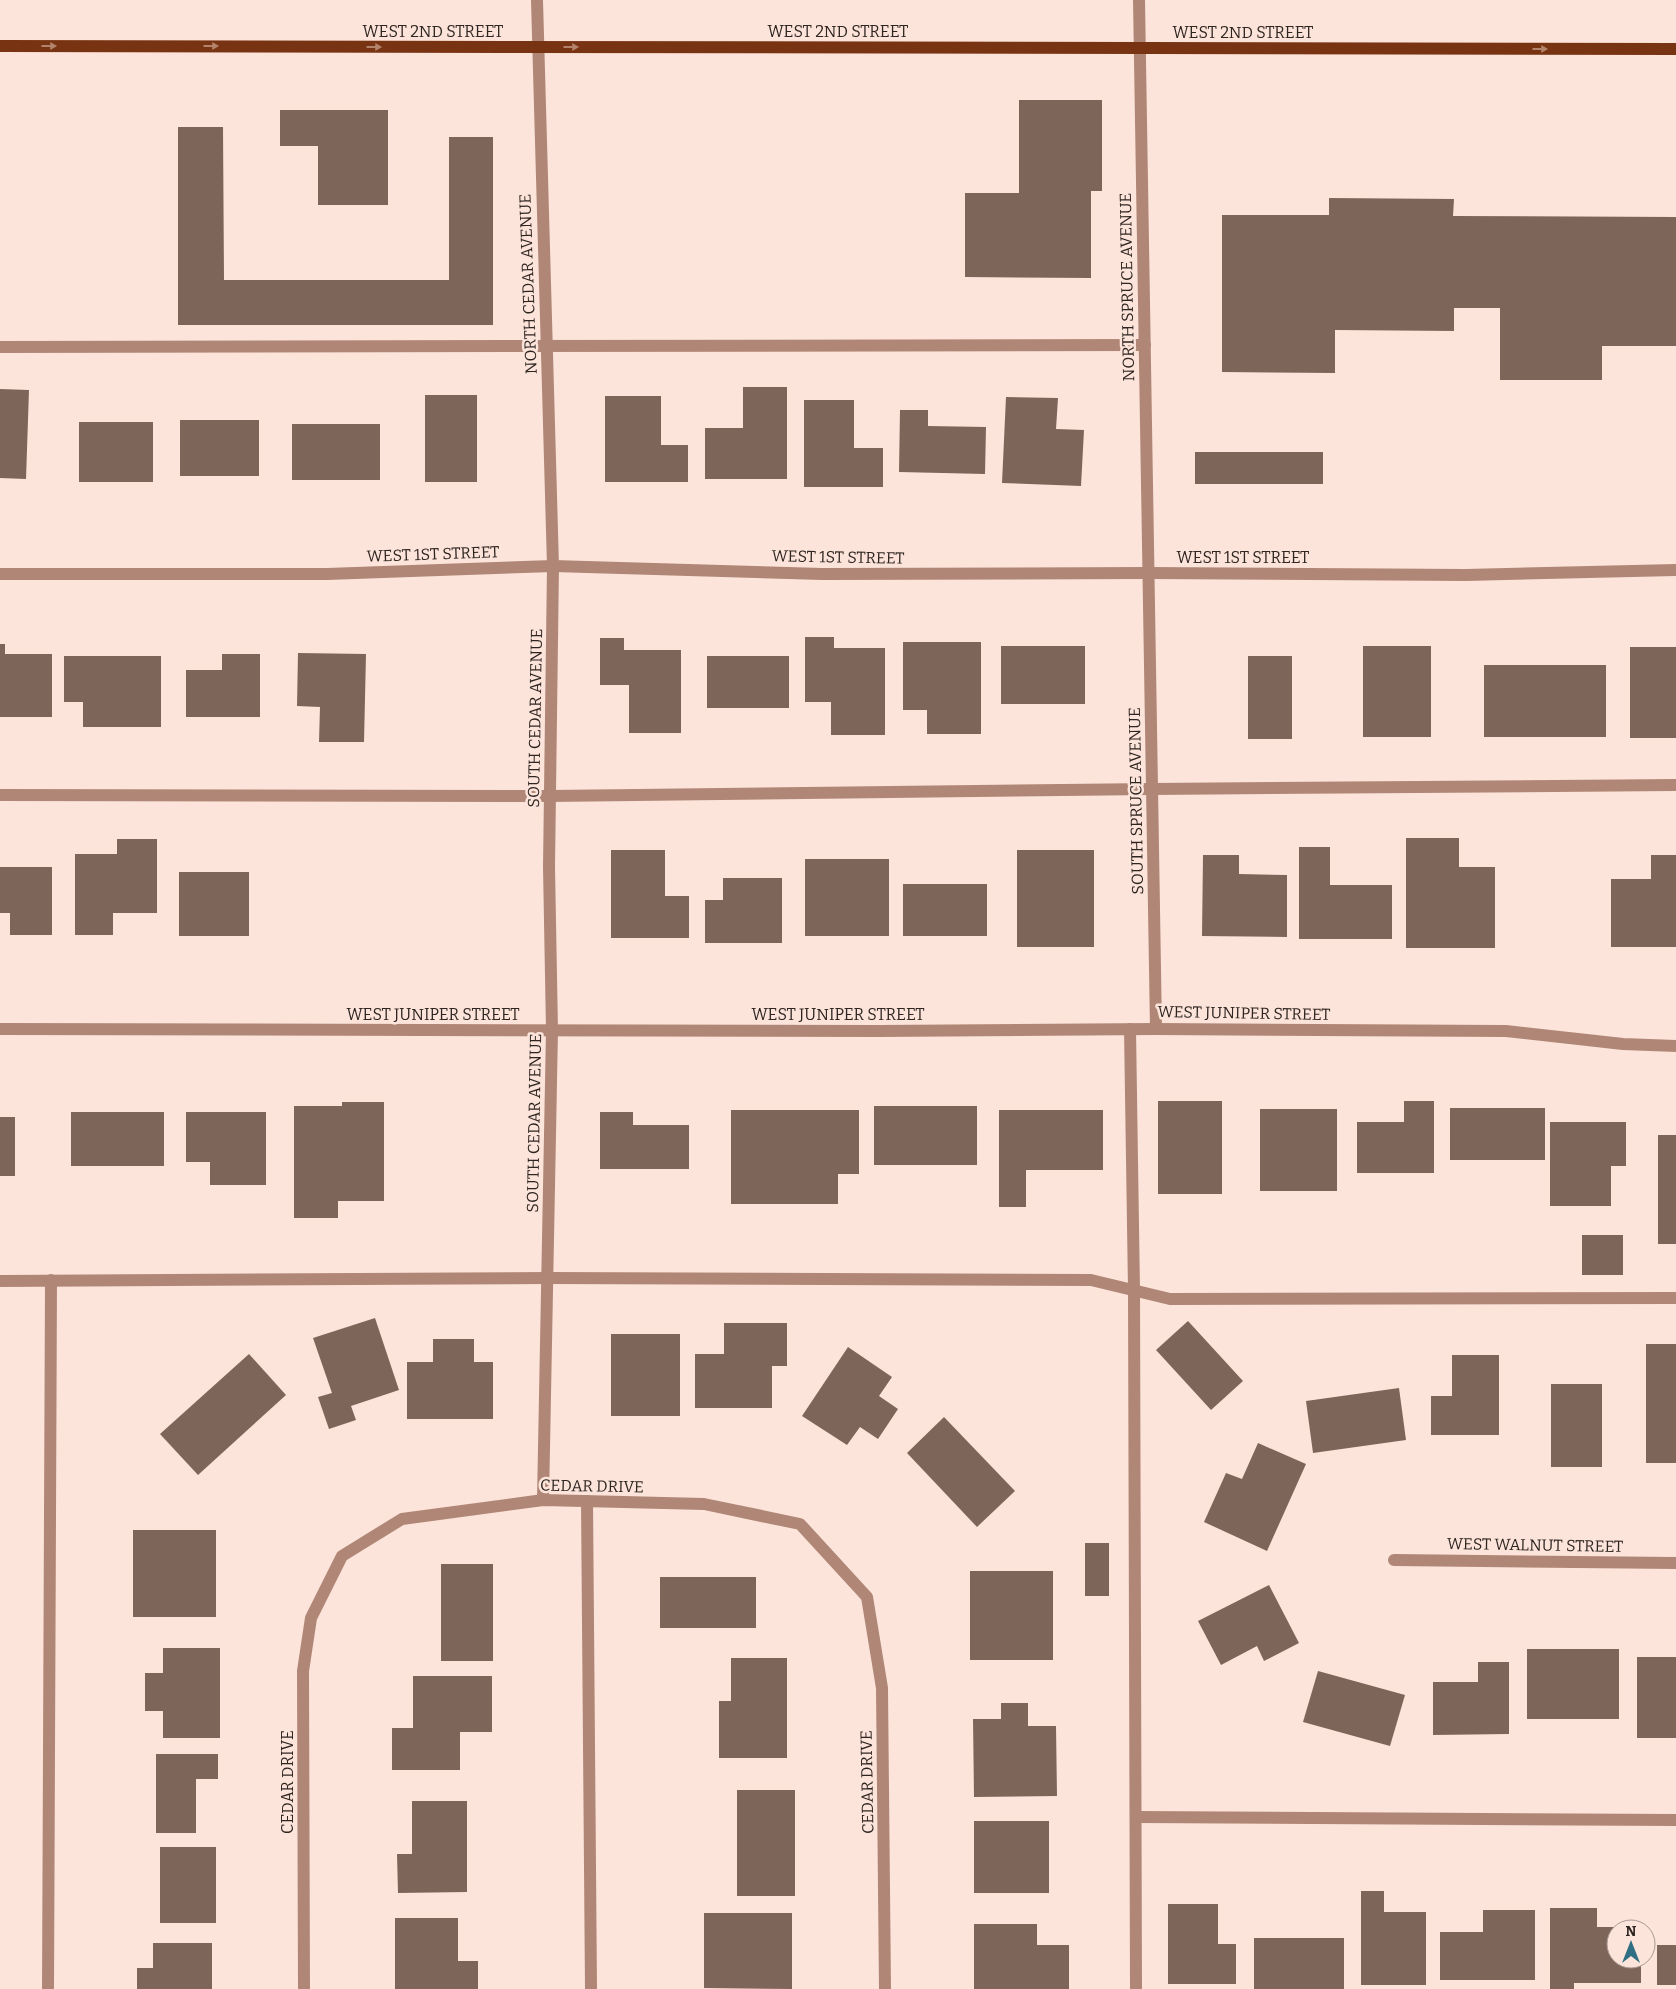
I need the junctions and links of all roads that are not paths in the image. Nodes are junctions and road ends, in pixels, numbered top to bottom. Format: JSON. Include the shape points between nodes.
{"nodes":[{"id":1,"x":537,"y":0,"type":"edge"},
{"id":2,"x":1139,"y":0,"type":"edge"},
{"id":3,"x":0,"y":46,"type":"edge"},
{"id":4,"x":537,"y":47,"type":"junction"},
{"id":5,"x":1140,"y":47,"type":"junction"},
{"id":6,"x":1676,"y":49,"type":"edge"},
{"id":7,"x":546,"y":345,"type":"junction"},
{"id":8,"x":1145,"y":345,"type":"junction"},
{"id":9,"x":0,"y":347,"type":"edge"},
{"id":10,"x":553,"y":566,"type":"junction"},
{"id":11,"x":1676,"y":570,"type":"edge"},
{"id":12,"x":1148,"y":573,"type":"junction"},
{"id":13,"x":0,"y":574,"type":"edge"},
{"id":14,"x":1676,"y":785,"type":"edge"},
{"id":15,"x":1152,"y":789,"type":"junction"},
{"id":16,"x":0,"y":795,"type":"edge"},
{"id":17,"x":550,"y":796,"type":"junction"},
{"id":18,"x":1130,"y":1028,"type":"junction"},
{"id":19,"x":1156,"y":1028,"type":"junction"},
{"id":20,"x":0,"y":1029,"type":"edge"},
{"id":21,"x":552,"y":1030,"type":"junction"},
{"id":22,"x":1676,"y":1046,"type":"edge"},
{"id":23,"x":547,"y":1278,"type":"junction"},
{"id":24,"x":51,"y":1280,"type":"junction"},
{"id":25,"x":0,"y":1281,"type":"edge"},
{"id":26,"x":1134,"y":1290,"type":"junction"},
{"id":27,"x":1676,"y":1298,"type":"edge"},
{"id":28,"x":543,"y":1500,"type":"junction"},
{"id":29,"x":587,"y":1501,"type":"junction"},
{"id":30,"x":1394,"y":1560,"type":"dead end"},
{"id":31,"x":1676,"y":1563,"type":"edge"},
{"id":32,"x":1136,"y":1817,"type":"junction"},
{"id":33,"x":1676,"y":1820,"type":"edge"},
{"id":34,"x":48,"y":1989,"type":"edge"},
{"id":35,"x":304,"y":1989,"type":"edge"},
{"id":36,"x":591,"y":1989,"type":"edge"},
{"id":37,"x":885,"y":1989,"type":"edge"},
{"id":38,"x":1136,"y":1989,"type":"edge"}],
"edges":[{"from":1,"to":4,"type":"street","name":"NORTH CEDAR AVENUE"},
{"from":2,"to":5,"type":"street","name":"NORTH SPRUCE AVENUE"},
{"from":3,"to":4,"type":"main road","name":"WEST 2ND STREET","one_way":true},
{"from":4,"to":5,"type":"main road","name":"WEST 2ND STREET","one_way":true},
{"from":4,"to":7,"type":"street","name":"NORTH CEDAR AVENUE"},
{"from":5,"to":6,"type":"main road","name":"WEST 2ND STREET","one_way":true},
{"from":5,"to":8,"type":"street","name":"NORTH SPRUCE AVENUE"},
{"from":7,"to":8,"type":"street"},
{"from":7,"to":9,"type":"street"},
{"from":7,"to":10,"type":"street","name":"NORTH CEDAR AVENUE"},
{"from":8,"to":12,"type":"street","name":"NORTH SPRUCE AVENUE"},
{"from":10,"to":12,"type":"street","name":"WEST 1ST STREET","via":[[822,574]]},
{"from":10,"to":13,"type":"street","name":"WEST 1ST STREET","via":[[327,574]]},
{"from":10,"to":17,"type":"street","name":"SOUTH CEDAR AVENUE"},
{"from":11,"to":12,"type":"street","name":"WEST 1ST STREET","via":[[1466,575]]},
{"from":12,"to":15,"type":"street","name":"SOUTH SPRUCE AVENUE"},
{"from":14,"to":15,"type":"street"},
{"from":15,"to":17,"type":"street"},
{"from":15,"to":19,"type":"street","name":"SOUTH SPRUCE AVENUE"},
{"from":16,"to":17,"type":"street"},
{"from":17,"to":21,"type":"street","name":"SOUTH CEDAR AVENUE"},
{"from":18,"to":19,"type":"street","name":"WEST JUNIPER STREET"},
{"from":18,"to":21,"type":"street","name":"WEST JUNIPER STREET"},
{"from":18,"to":26,"type":"street"},
{"from":19,"to":22,"type":"street","name":"WEST JUNIPER STREET","via":[[1506,1031],[1623,1044]]},
{"from":20,"to":21,"type":"street","name":"WEST JUNIPER STREET"},
{"from":21,"to":23,"type":"street","name":"SOUTH CEDAR AVENUE"},
{"from":23,"to":24,"type":"street"},
{"from":23,"to":26,"type":"street","via":[[1091,1280]]},
{"from":23,"to":28,"type":"street","name":"SOUTH CEDAR AVENUE"},
{"from":24,"to":25,"type":"street"},
{"from":24,"to":34,"type":"street"},
{"from":26,"to":27,"type":"street","via":[[1170,1299]]},
{"from":26,"to":32,"type":"street"},
{"from":28,"to":29,"type":"street","name":"CEDAR DRIVE"},
{"from":28,"to":35,"type":"street","name":"CEDAR DRIVE","via":[[402,1519],[342,1556],[311,1618],[303,1671]]},
{"from":29,"to":36,"type":"street"},
{"from":29,"to":37,"type":"street","name":"CEDAR DRIVE","via":[[704,1504],[800,1524],[867,1597],[882,1688]]},
{"from":30,"to":31,"type":"street","name":"WEST WALNUT STREET"},
{"from":32,"to":33,"type":"street"},
{"from":32,"to":38,"type":"street"}]}
